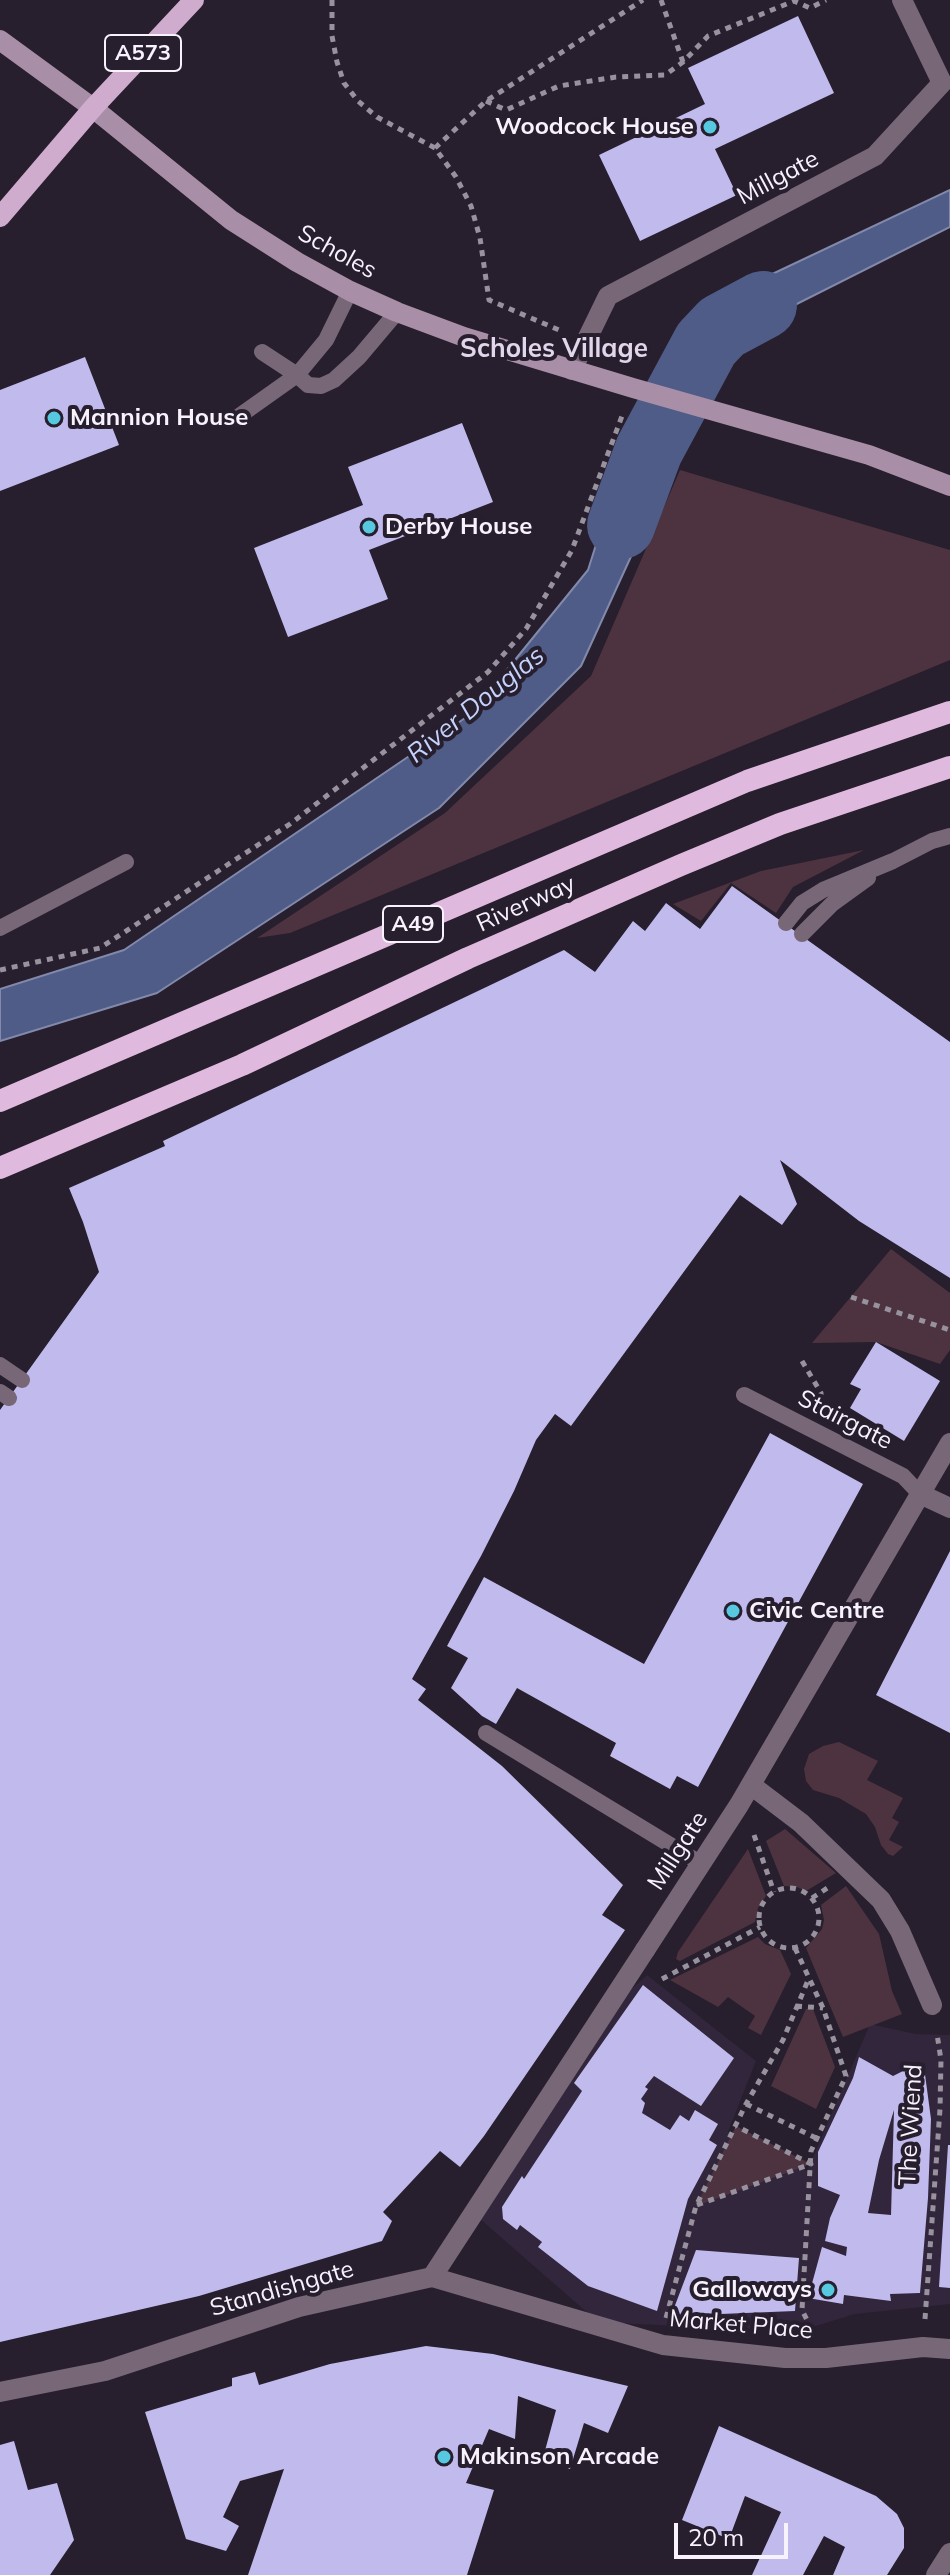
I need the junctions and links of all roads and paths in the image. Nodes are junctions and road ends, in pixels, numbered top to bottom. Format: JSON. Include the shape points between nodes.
{"nodes":[{"id":1,"x":194,"y":0,"type":"edge"},
{"id":2,"x":332,"y":0,"type":"edge"},
{"id":3,"x":643,"y":0,"type":"edge"},
{"id":4,"x":661,"y":0,"type":"edge"},
{"id":5,"x":826,"y":0,"type":"edge"},
{"id":6,"x":902,"y":0,"type":"edge"},
{"id":7,"x":0,"y":40,"type":"edge"},
{"id":8,"x":683,"y":62,"type":"junction"},
{"id":9,"x":486,"y":101,"type":"junction"},
{"id":10,"x":93,"y":108,"type":"junction"},
{"id":11,"x":435,"y":148,"type":"junction"},
{"id":12,"x":0,"y":217,"type":"edge"},
{"id":13,"x":350,"y":291,"type":"junction"},
{"id":14,"x":397,"y":312,"type":"junction"},
{"id":15,"x":586,"y":341,"type":"junction"},
{"id":16,"x":262,"y":352,"type":"dead end"},
{"id":17,"x":572,"y":370,"type":"junction"},
{"id":18,"x":297,"y":375,"type":"junction"},
{"id":19,"x":642,"y":391,"type":"junction"},
{"id":20,"x":235,"y":419,"type":"dead end"},
{"id":21,"x":950,"y":486,"type":"edge"},
{"id":22,"x":950,"y":712,"type":"edge"},
{"id":23,"x":950,"y":767,"type":"edge"},
{"id":24,"x":950,"y":836,"type":"edge"},
{"id":25,"x":932,"y":841,"type":"junction"},
{"id":26,"x":950,"y":844,"type":"edge"},
{"id":27,"x":893,"y":861,"type":"junction"},
{"id":28,"x":126,"y":862,"type":"dead end"},
{"id":29,"x":786,"y":923,"type":"dead end"},
{"id":30,"x":0,"y":928,"type":"edge"},
{"id":31,"x":802,"y":934,"type":"dead end"},
{"id":32,"x":0,"y":970,"type":"edge"},
{"id":33,"x":0,"y":1101,"type":"edge"},
{"id":34,"x":0,"y":1168,"type":"edge"},
{"id":35,"x":851,"y":1297,"type":"dead end"},
{"id":36,"x":950,"y":1330,"type":"edge"},
{"id":37,"x":0,"y":1365,"type":"edge"},
{"id":38,"x":22,"y":1380,"type":"dead end"},
{"id":39,"x":744,"y":1395,"type":"dead end"},
{"id":40,"x":950,"y":1443,"type":"edge"},
{"id":41,"x":920,"y":1494,"type":"junction"},
{"id":42,"x":950,"y":1508,"type":"edge"},
{"id":43,"x":486,"y":1733,"type":"dead end"},
{"id":44,"x":751,"y":1785,"type":"junction"},
{"id":45,"x":739,"y":1805,"type":"junction"},
{"id":46,"x":700,"y":1863,"type":"junction"},
{"id":47,"x":774,"y":1892,"type":"junction"},
{"id":48,"x":760,"y":1927,"type":"junction"},
{"id":49,"x":795,"y":1948,"type":"junction"},
{"id":50,"x":633,"y":1969,"type":"junction"},
{"id":51,"x":809,"y":1977,"type":"junction"},
{"id":52,"x":932,"y":2005,"type":"joint"},
{"id":53,"x":796,"y":2006,"type":"junction"},
{"id":54,"x":823,"y":2008,"type":"junction"},
{"id":55,"x":746,"y":2104,"type":"junction"},
{"id":56,"x":736,"y":2126,"type":"junction"},
{"id":57,"x":818,"y":2139,"type":"junction"},
{"id":58,"x":811,"y":2164,"type":"junction"},
{"id":59,"x":696,"y":2206,"type":"junction"},
{"id":60,"x":432,"y":2277,"type":"junction"},
{"id":61,"x":578,"y":2322,"type":"joint"},
{"id":62,"x":663,"y":2345,"type":"junction"},
{"id":63,"x":923,"y":2347,"type":"junction"},
{"id":64,"x":950,"y":2349,"type":"edge"},
{"id":65,"x":826,"y":2358,"type":"junction"},
{"id":66,"x":0,"y":2392,"type":"edge"}],
"edges":[{"from":1,"to":10,"type":"main road","number":"A573"},
{"from":2,"to":11,"type":"path","via":[[332,36],[344,83],[377,117]]},
{"from":3,"to":9,"type":"path"},
{"from":4,"to":8,"type":"path"},
{"from":5,"to":8,"type":"path","via":[[810,8],[794,1],[708,36]]},
{"from":6,"to":15,"type":"street","name":"Millgate","via":[[942,83],[875,156],[608,296]]},
{"from":7,"to":10,"type":"main road","name":"Scholes"},
{"from":8,"to":9,"type":"path","via":[[665,75],[559,86],[506,110]]},
{"from":9,"to":11,"type":"path"},
{"from":10,"to":12,"type":"main road","number":"A573"},
{"from":10,"to":13,"type":"main road","name":"Scholes","via":[[231,220]]},
{"from":11,"to":15,"type":"path","via":[[471,206],[489,300]]},
{"from":13,"to":14,"type":"main road","name":"Scholes"},
{"from":13,"to":18,"type":"lane","via":[[326,340]]},
{"from":14,"to":17,"type":"main road","name":"Scholes"},
{"from":14,"to":18,"type":"lane","via":[[334,380],[308,385]]},
{"from":15,"to":17,"type":"street","name":"Millgate"},
{"from":16,"to":18,"type":"lane"},
{"from":17,"to":19,"type":"main road","name":"Scholes"},
{"from":18,"to":20,"type":"lane"},
{"from":19,"to":21,"type":"main road","name":"Scholes","via":[[869,455]]},
{"from":19,"to":32,"type":"path","via":[[546,599],[488,672],[290,824],[100,948]]},
{"from":22,"to":33,"type":"highway","name":"Riverway","number":"A49","via":[[747,781]]},
{"from":23,"to":34,"type":"highway","name":"Riverway","number":"A49","via":[[780,824],[681,865],[242,1065]]},
{"from":24,"to":25,"type":"lane"},
{"from":25,"to":26,"type":"lane"},
{"from":25,"to":27,"type":"lane"},
{"from":27,"to":29,"type":"lane","via":[[823,890],[802,903]]},
{"from":27,"to":31,"type":"lane","via":[[832,904]]},
{"from":28,"to":30,"type":"lane"},
{"from":35,"to":36,"type":"path"},
{"from":37,"to":38,"type":"lane"},
{"from":39,"to":41,"type":"lane","name":"Stairgate","via":[[903,1476]]},
{"from":40,"to":41,"type":"street","name":"Millgate"},
{"from":41,"to":42,"type":"street"},
{"from":41,"to":44,"type":"street","name":"Millgate"},
{"from":43,"to":46,"type":"lane"},
{"from":44,"to":45,"type":"street","name":"Millgate"},
{"from":44,"to":52,"type":"street","via":[[801,1823],[881,1900]]},
{"from":45,"to":46,"type":"street","name":"Millgate"},
{"from":45,"to":47,"type":"path"},
{"from":46,"to":50,"type":"street","name":"Millgate"},
{"from":47,"to":48,"type":"path","via":[[761,1906]]},
{"from":47,"to":49,"type":"path","via":[[796,1889],[817,1906],[818,1929]]},
{"from":48,"to":49,"type":"path","via":[[776,1946]]},
{"from":48,"to":50,"type":"path","via":[[651,1985]]},
{"from":49,"to":51,"type":"path"},
{"from":50,"to":60,"type":"street","name":"Millgate"},
{"from":51,"to":53,"type":"path"},
{"from":51,"to":54,"type":"path"},
{"from":52,"to":63,"type":"path","name":"The Wiend","via":[[941,2084]]},
{"from":53,"to":54,"type":"path"},
{"from":53,"to":55,"type":"path"},
{"from":54,"to":57,"type":"path","via":[[846,2076]]},
{"from":55,"to":56,"type":"path"},
{"from":55,"to":57,"type":"path"},
{"from":56,"to":58,"type":"path"},
{"from":56,"to":59,"type":"path"},
{"from":57,"to":58,"type":"path"},
{"from":58,"to":59,"type":"path"},
{"from":58,"to":65,"type":"path","via":[[802,2310]]},
{"from":59,"to":62,"type":"path"},
{"from":60,"to":61,"type":"street","name":"Standishgate"},
{"from":60,"to":66,"type":"street","name":"Standishgate","via":[[299,2307],[105,2371]]},
{"from":61,"to":62,"type":"street","name":"Market Place"},
{"from":62,"to":65,"type":"street","name":"Market Place"},
{"from":63,"to":64,"type":"street","name":"Market Place"},
{"from":63,"to":65,"type":"street","name":"Market Place"}]}
